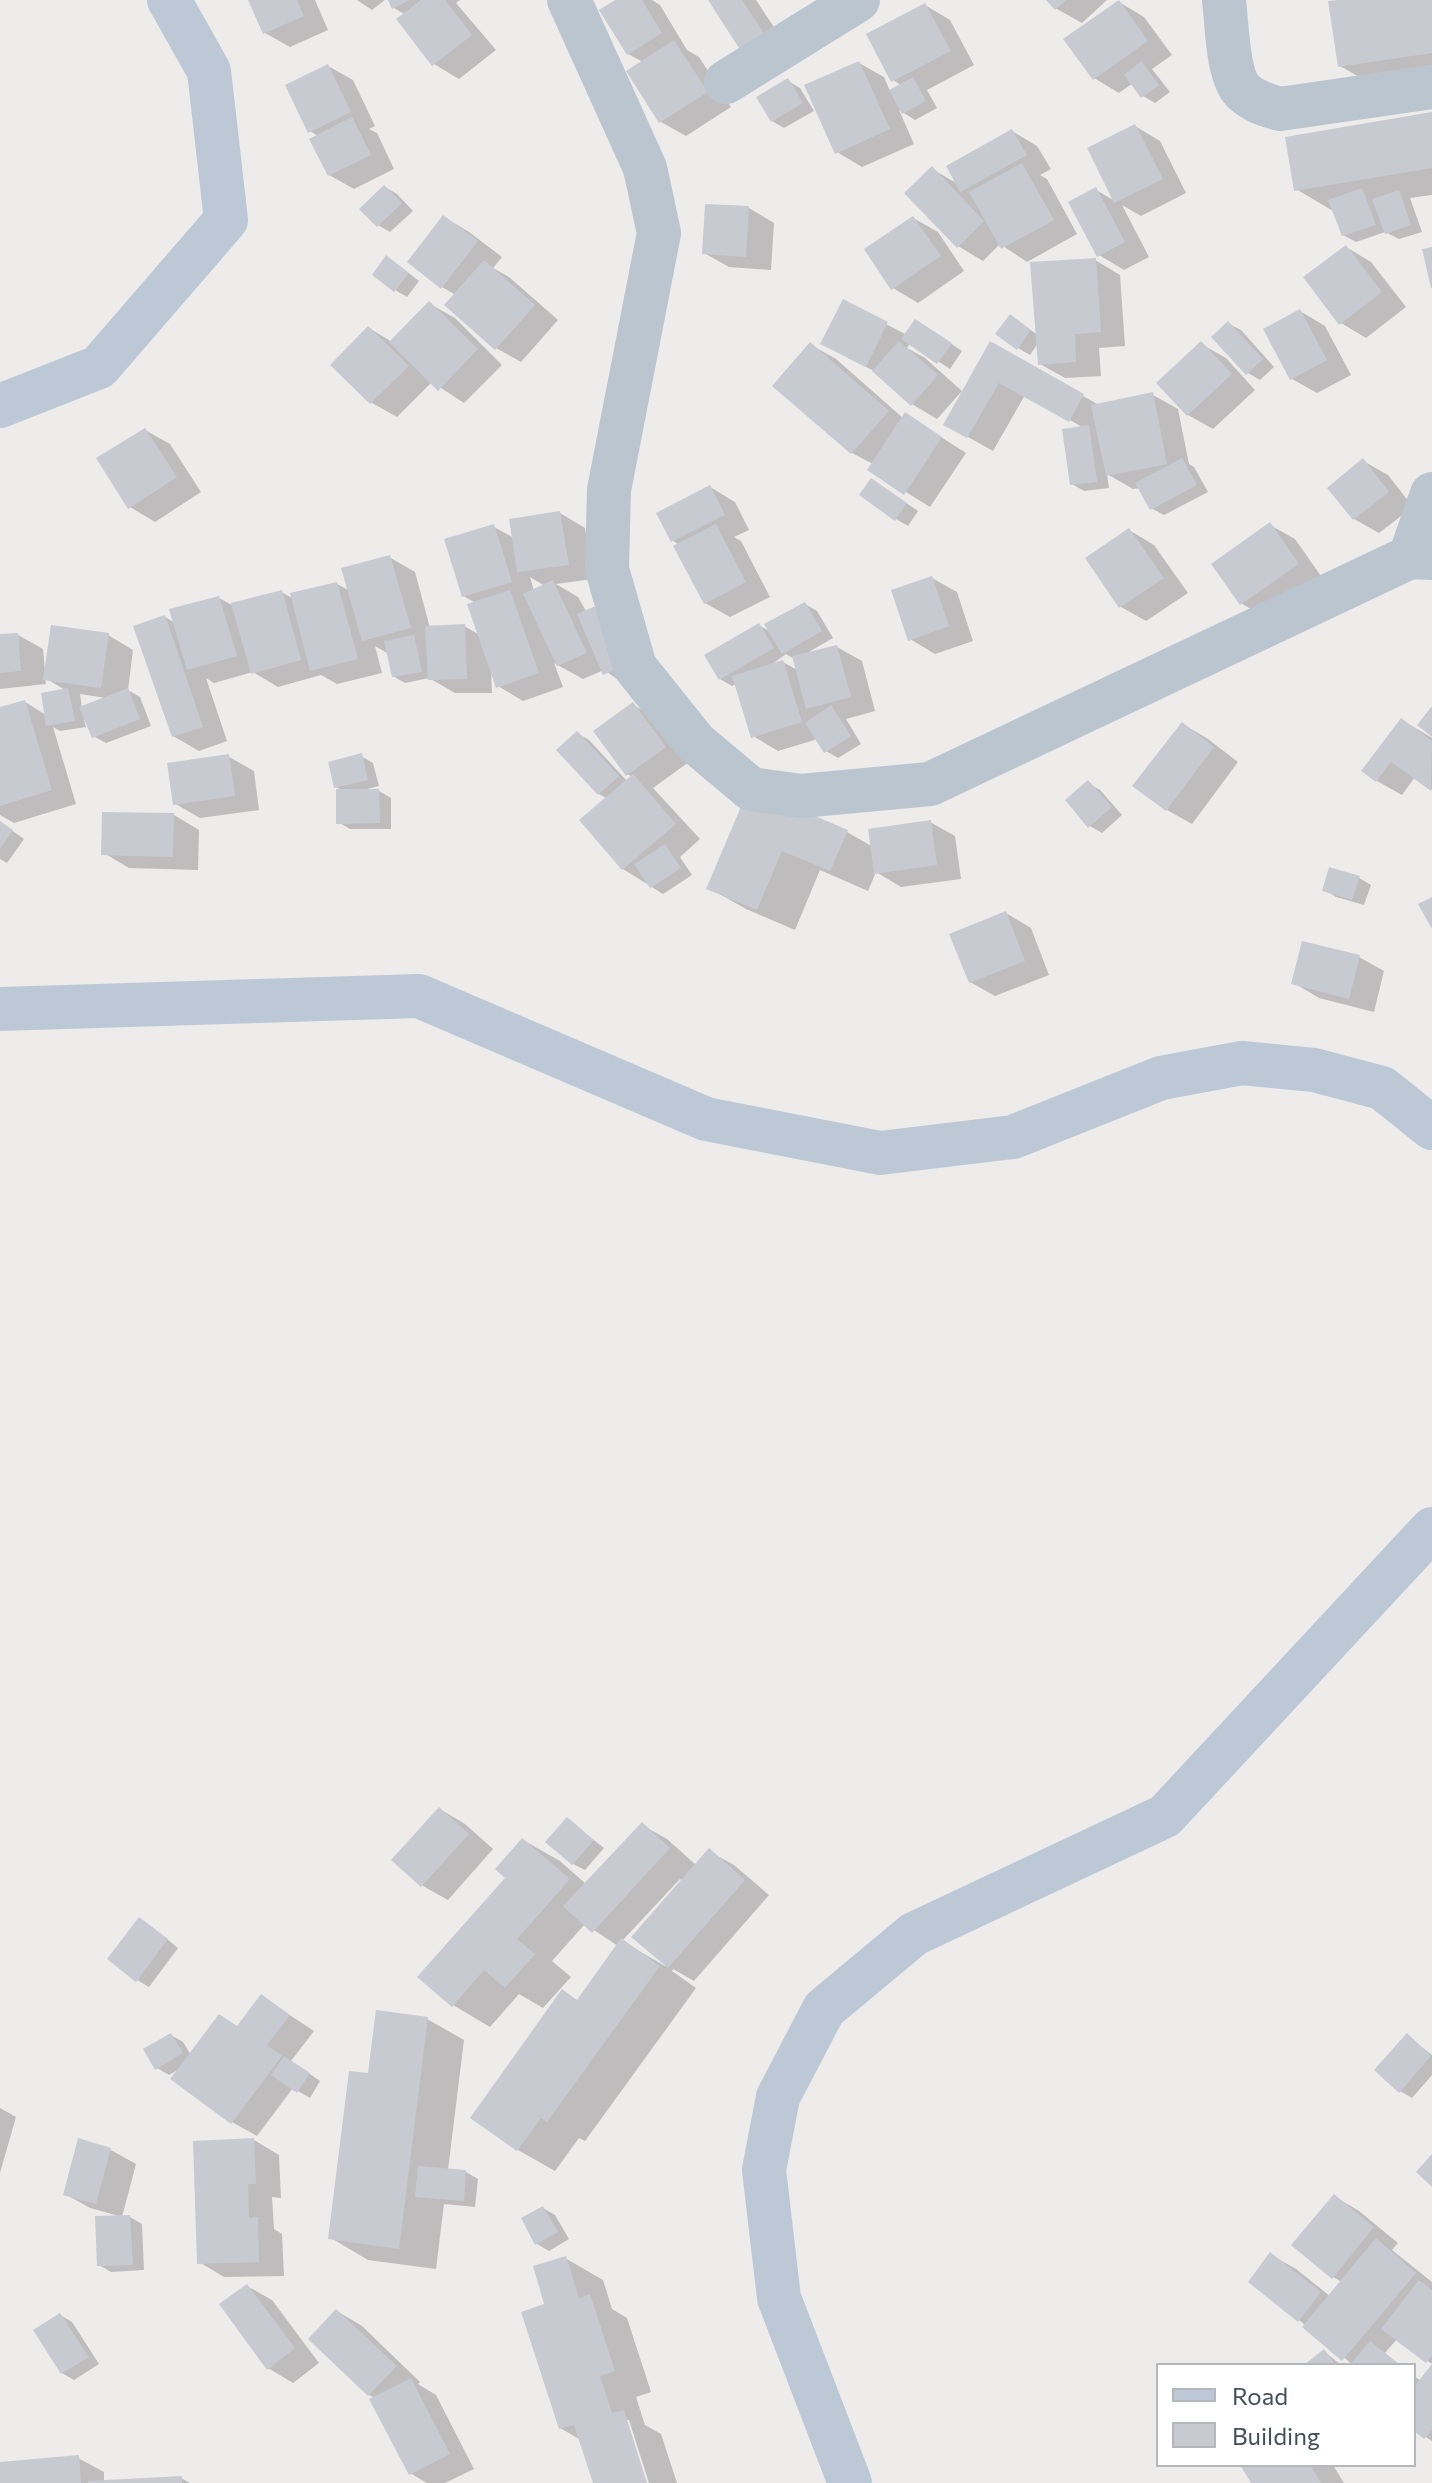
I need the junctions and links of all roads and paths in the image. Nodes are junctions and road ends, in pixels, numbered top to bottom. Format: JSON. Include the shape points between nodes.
{"nodes":[{"id":1,"x":169,"y":0,"type":"edge"},
{"id":2,"x":569,"y":0,"type":"edge"},
{"id":3,"x":858,"y":0,"type":"edge"},
{"id":4,"x":1224,"y":0,"type":"edge"},
{"id":5,"x":726,"y":82,"type":"dead end"},
{"id":6,"x":1432,"y":87,"type":"edge"},
{"id":7,"x":0,"y":406,"type":"edge"},
{"id":8,"x":1432,"y":494,"type":"edge"},
{"id":9,"x":1421,"y":557,"type":"edge"},
{"id":10,"x":0,"y":1009,"type":"edge"},
{"id":11,"x":1432,"y":1128,"type":"edge"},
{"id":12,"x":1432,"y":1529,"type":"edge"},
{"id":13,"x":850,"y":2483,"type":"edge"}],
"edges":[{"from":1,"to":7,"type":"street","via":[[209,71],[226,220],[99,367]]},
{"from":2,"to":9,"type":"street","via":[[645,168],[659,233],[609,490],[607,569],[635,667],[695,742],[751,789],[801,796],[930,784]]},
{"from":3,"to":5,"type":"street"},
{"from":4,"to":6,"type":"street","via":[[1234,81],[1261,103],[1280,109]]},
{"from":8,"to":9,"type":"street"},
{"from":10,"to":11,"type":"street","via":[[419,996],[706,1119],[880,1153],[1013,1137],[1161,1078],[1242,1063],[1314,1070],[1382,1088]]},
{"from":12,"to":13,"type":"street","via":[[1165,1816],[914,1934],[824,2009],[778,2097],[764,2170],[779,2298]]}]}
